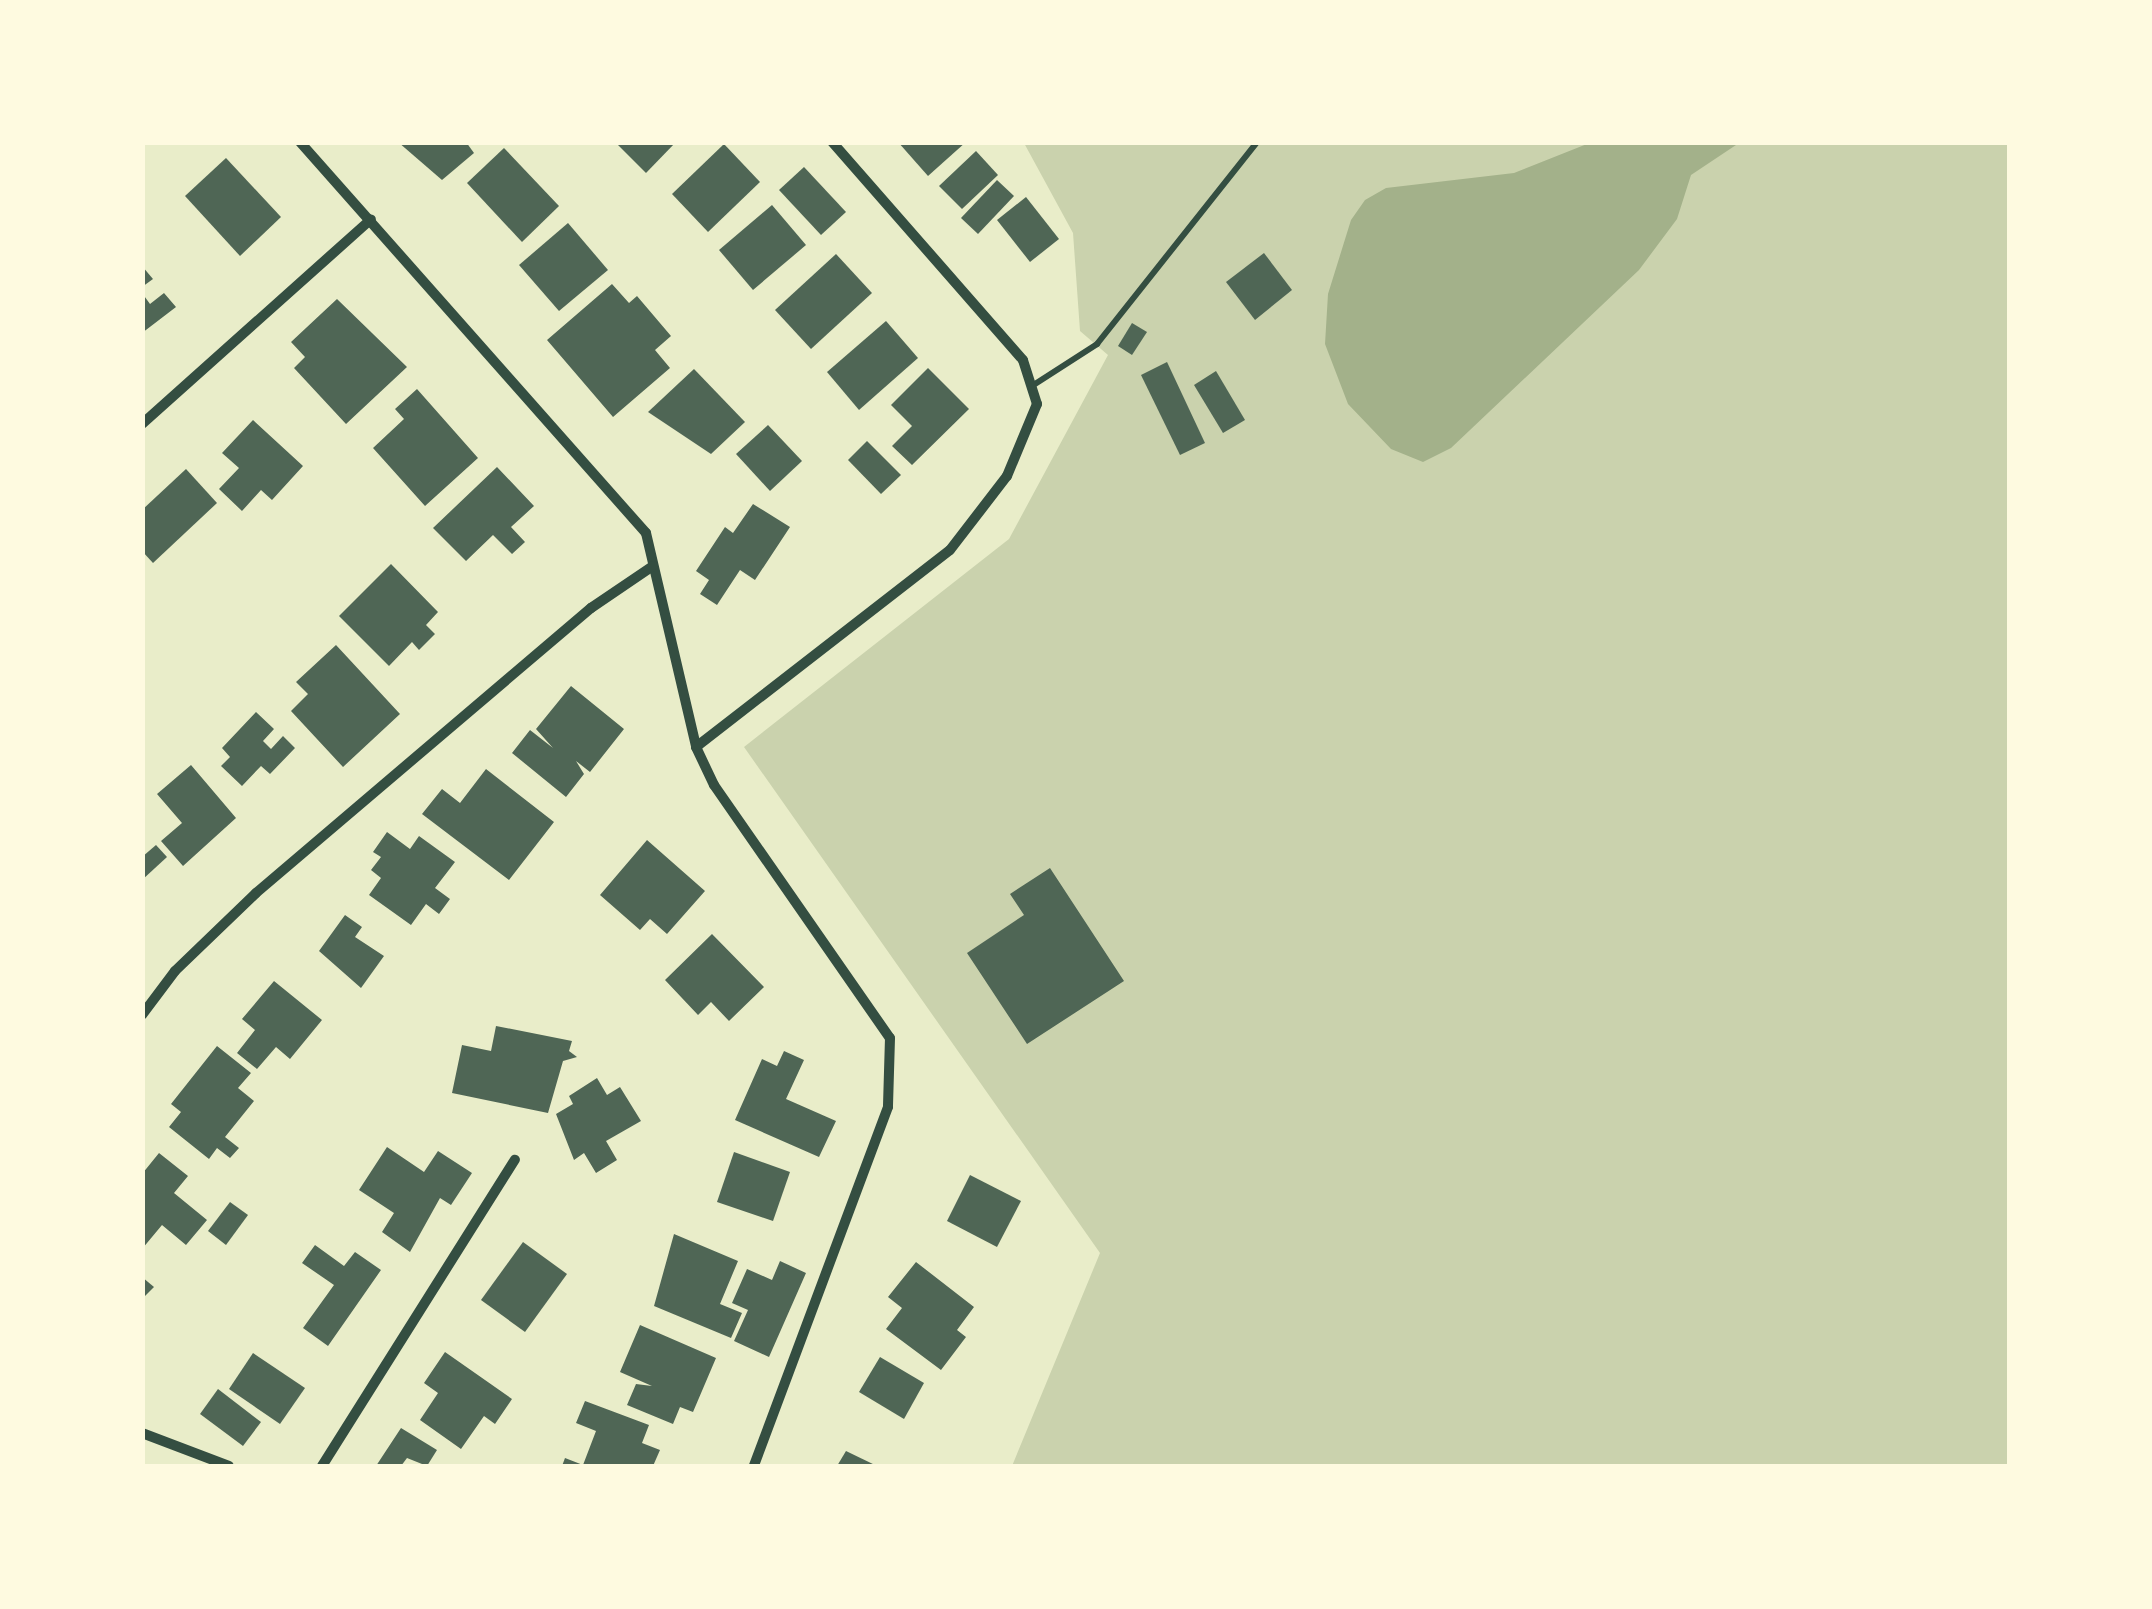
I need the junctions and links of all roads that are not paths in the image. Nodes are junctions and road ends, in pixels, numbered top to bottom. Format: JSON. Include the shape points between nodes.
{"nodes":[{"id":1,"x":300,"y":142,"type":"edge"},
{"id":2,"x":832,"y":142,"type":"edge"},
{"id":3,"x":1256,"y":142,"type":"edge"},
{"id":4,"x":371,"y":220,"type":"junction"},
{"id":5,"x":1035,"y":384,"type":"junction"},
{"id":6,"x":142,"y":424,"type":"edge"},
{"id":7,"x":653,"y":566,"type":"junction"},
{"id":8,"x":696,"y":747,"type":"junction"},
{"id":9,"x":142,"y":1015,"type":"edge"},
{"id":10,"x":515,"y":1160,"type":"dead end"},
{"id":11,"x":142,"y":1432,"type":"edge"},
{"id":12,"x":229,"y":1466,"type":"edge"},
{"id":13,"x":322,"y":1466,"type":"edge"},
{"id":14,"x":754,"y":1466,"type":"edge"}],
"edges":[{"from":1,"to":4,"type":"street"},
{"from":2,"to":5,"type":"street","via":[[1023,360]]},
{"from":3,"to":5,"type":"lane","via":[[1097,344]]},
{"from":4,"to":6,"type":"street"},
{"from":4,"to":7,"type":"street","via":[[646,533]]},
{"from":5,"to":8,"type":"street","via":[[1032,428],[985,510],[950,550]]},
{"from":7,"to":8,"type":"street"},
{"from":7,"to":9,"type":"street","via":[[591,608],[256,893],[176,971]]},
{"from":8,"to":14,"type":"street","via":[[714,784],[890,1038],[888,1107]]},
{"from":10,"to":13,"type":"street"},
{"from":11,"to":12,"type":"street"}]}
